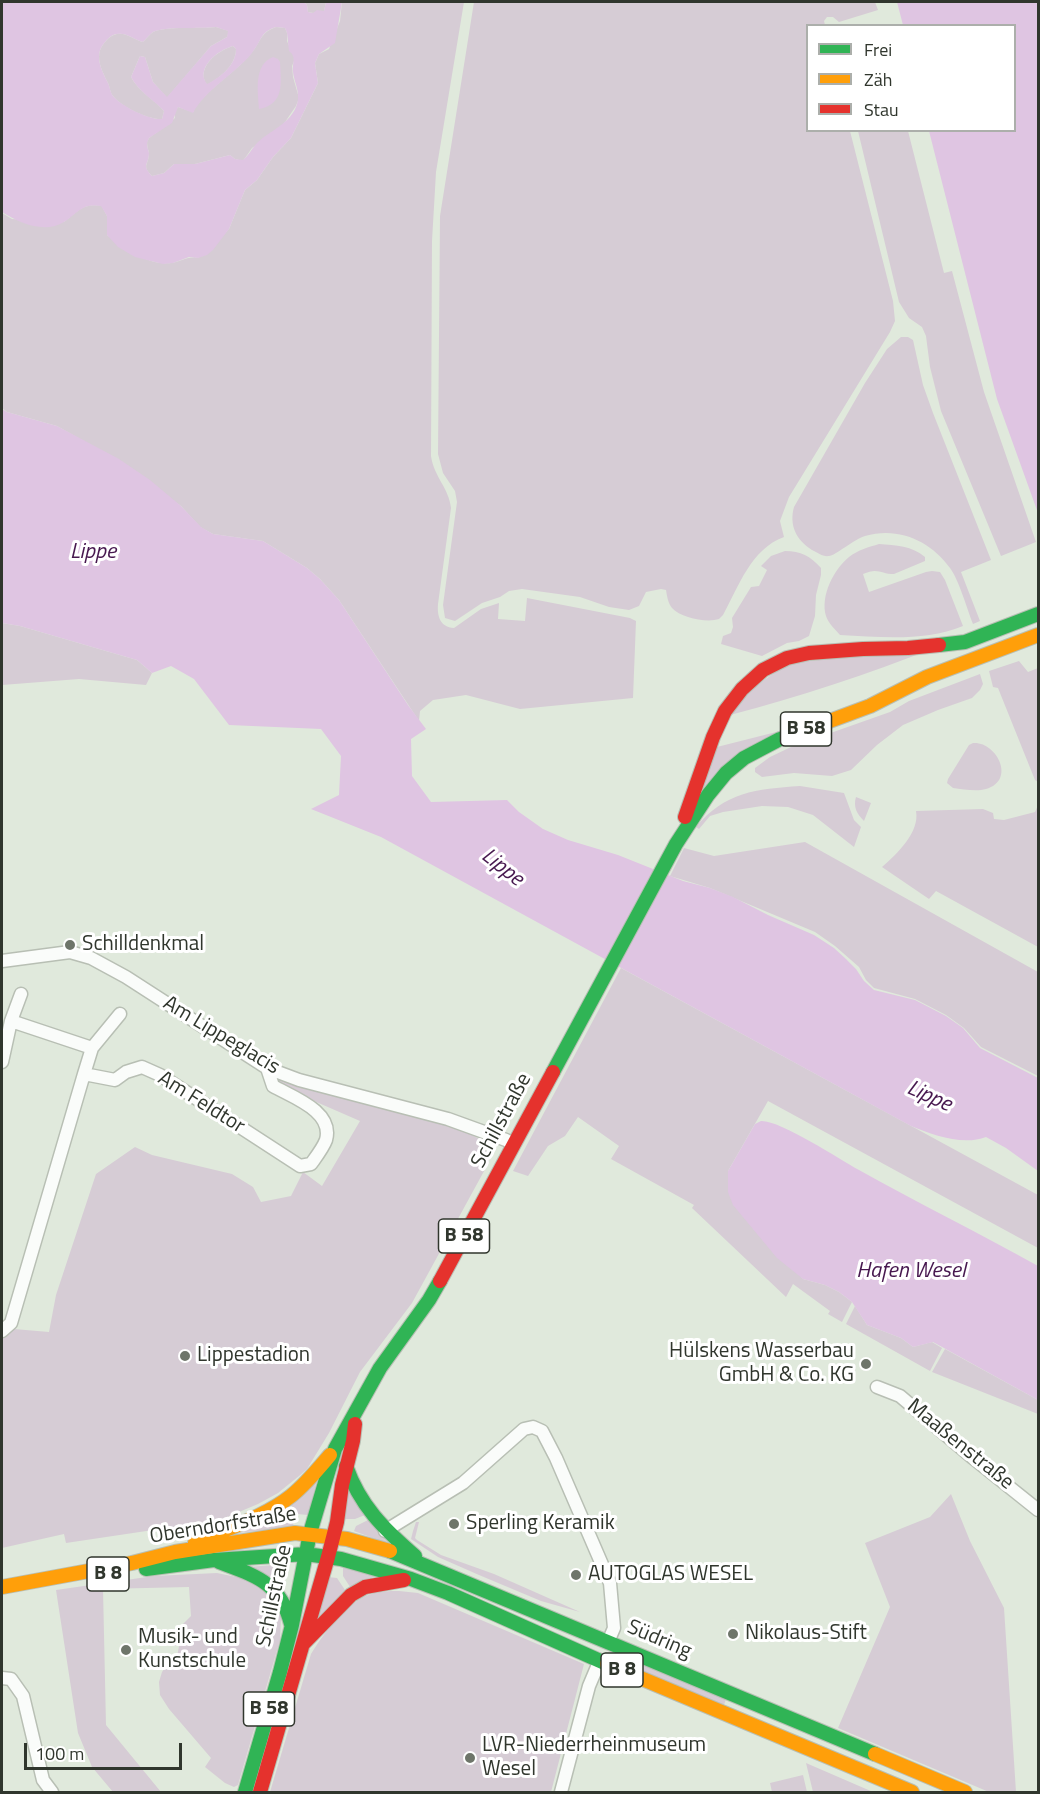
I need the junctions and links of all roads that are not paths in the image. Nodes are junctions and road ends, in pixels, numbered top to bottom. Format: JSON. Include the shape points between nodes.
{"nodes":[{"id":1,"x":1038,"y":614,"type":"edge"},
{"id":2,"x":1038,"y":635,"type":"edge"},
{"id":3,"x":676,"y":844,"type":"junction"},
{"id":4,"x":2,"y":961,"type":"edge"},
{"id":5,"x":21,"y":994,"type":"dead end"},
{"id":6,"x":120,"y":1014,"type":"dead end"},
{"id":7,"x":11,"y":1021,"type":"junction"},
{"id":8,"x":92,"y":1048,"type":"junction"},
{"id":9,"x":2,"y":1062,"type":"edge"},
{"id":10,"x":267,"y":1068,"type":"junction"},
{"id":11,"x":84,"y":1074,"type":"junction"},
{"id":12,"x":513,"y":1144,"type":"junction"},
{"id":13,"x":2,"y":1332,"type":"edge"},
{"id":14,"x":877,"y":1387,"type":"dead end"},
{"id":15,"x":356,"y":1413,"type":"junction"},
{"id":16,"x":335,"y":1449,"type":"junction"},
{"id":17,"x":346,"y":1466,"type":"junction"},
{"id":18,"x":1038,"y":1510,"type":"edge"},
{"id":19,"x":386,"y":1531,"type":"junction"},
{"id":20,"x":310,"y":1533,"type":"junction"},
{"id":21,"x":333,"y":1536,"type":"junction"},
{"id":22,"x":176,"y":1552,"type":"junction"},
{"id":23,"x":306,"y":1554,"type":"junction"},
{"id":24,"x":328,"y":1557,"type":"junction"},
{"id":25,"x":214,"y":1560,"type":"junction"},
{"id":26,"x":423,"y":1563,"type":"junction"},
{"id":27,"x":411,"y":1580,"type":"junction"},
{"id":28,"x":2,"y":1587,"type":"edge"},
{"id":29,"x":292,"y":1625,"type":"junction"},
{"id":30,"x":608,"y":1642,"type":"junction"},
{"id":31,"x":303,"y":1644,"type":"junction"},
{"id":32,"x":600,"y":1660,"type":"junction"},
{"id":33,"x":2,"y":1678,"type":"edge"},
{"id":34,"x":52,"y":1792,"type":"edge"},
{"id":35,"x":245,"y":1792,"type":"edge"},
{"id":36,"x":260,"y":1792,"type":"edge"},
{"id":37,"x":561,"y":1792,"type":"edge"},
{"id":38,"x":912,"y":1792,"type":"edge"},
{"id":39,"x":965,"y":1792,"type":"edge"}],
"edges":[{"from":1,"to":3,"type":"main road","number":"B 58","via":[[965,642],[809,653],[763,670],[741,689],[725,711]]},
{"from":2,"to":3,"type":"main road","number":"B 58","via":[[927,677],[870,706],[780,739],[744,758],[708,795]]},
{"from":3,"to":12,"type":"main road","name":"Schillstraße","number":"B 58"},
{"from":4,"to":10,"type":"street","name":"Am Lippeglacis","via":[[70,952],[91,958]]},
{"from":5,"to":7,"type":"street"},
{"from":6,"to":8,"type":"street"},
{"from":7,"to":8,"type":"street"},
{"from":7,"to":9,"type":"street"},
{"from":8,"to":11,"type":"street"},
{"from":10,"to":11,"type":"street","name":"Am Feldtor","via":[[273,1086],[314,1109],[327,1127],[325,1143],[311,1164],[300,1166],[142,1067],[115,1080]]},
{"from":10,"to":12,"type":"street","name":"Am Lippeglacis","via":[[298,1080],[448,1119]]},
{"from":11,"to":13,"type":"street","via":[[11,1323]]},
{"from":12,"to":15,"type":"main road","name":"Schillstraße","number":"B 58","via":[[429,1300],[380,1368]]},
{"from":14,"to":18,"type":"street","name":"Maaßenstraße","via":[[900,1396]]},
{"from":15,"to":16,"type":"main road","name":"Schillstraße","number":"B 58"},
{"from":15,"to":17,"type":"main road","name":"Schillstraße","number":"B 58"},
{"from":16,"to":20,"type":"main road","name":"Schillstraße","number":"B 58"},
{"from":16,"to":22,"type":"main road","number":"B 8","via":[[306,1483],[284,1501]]},
{"from":17,"to":19,"type":"main road","via":[[358,1497]]},
{"from":17,"to":21,"type":"main road","name":"Schillstraße","number":"B 58"},
{"from":19,"to":26,"type":"main road"},
{"from":19,"to":30,"type":"street","via":[[463,1483],[524,1430],[533,1427],[542,1431],[610,1583],[614,1628]]},
{"from":20,"to":21,"type":"main road","number":"B 8"},
{"from":20,"to":22,"type":"main road","name":"Oberndorfstraße","number":"B 8"},
{"from":20,"to":23,"type":"main road","name":"Schillstraße","number":"B 58"},
{"from":21,"to":24,"type":"main road","name":"Schillstraße","number":"B 58"},
{"from":21,"to":26,"type":"main road","name":"Südring","number":"B 8"},
{"from":22,"to":28,"type":"main road","name":"Oberndorfstraße","number":"B 8"},
{"from":23,"to":24,"type":"main road","number":"B 8"},
{"from":23,"to":25,"type":"main road","name":"Oberndorfstraße","number":"B 8"},
{"from":23,"to":29,"type":"main road","name":"Schillstraße","number":"B 58"},
{"from":24,"to":27,"type":"main road","name":"Südring","number":"B 8"},
{"from":24,"to":31,"type":"main road","name":"Schillstraße","number":"B 58"},
{"from":25,"to":28,"type":"main road","name":"Oberndorfstraße","number":"B 8"},
{"from":25,"to":29,"type":"main road","via":[[272,1586]]},
{"from":26,"to":30,"type":"main road","name":"Südring","number":"B 8"},
{"from":27,"to":31,"type":"main road","via":[[365,1587],[351,1595]]},
{"from":27,"to":32,"type":"main road","name":"Südring","number":"B 8"},
{"from":29,"to":35,"type":"main road","name":"Schillstraße","number":"B 58"},
{"from":30,"to":32,"type":"main road"},
{"from":30,"to":39,"type":"main road","name":"Südring","number":"B 8"},
{"from":31,"to":36,"type":"main road","name":"Schillstraße","number":"B 58"},
{"from":32,"to":37,"type":"street","via":[[589,1686]]},
{"from":32,"to":38,"type":"main road","name":"Südring","number":"B 8"},
{"from":33,"to":34,"type":"street","via":[[11,1679],[23,1696],[43,1780]]}]}
